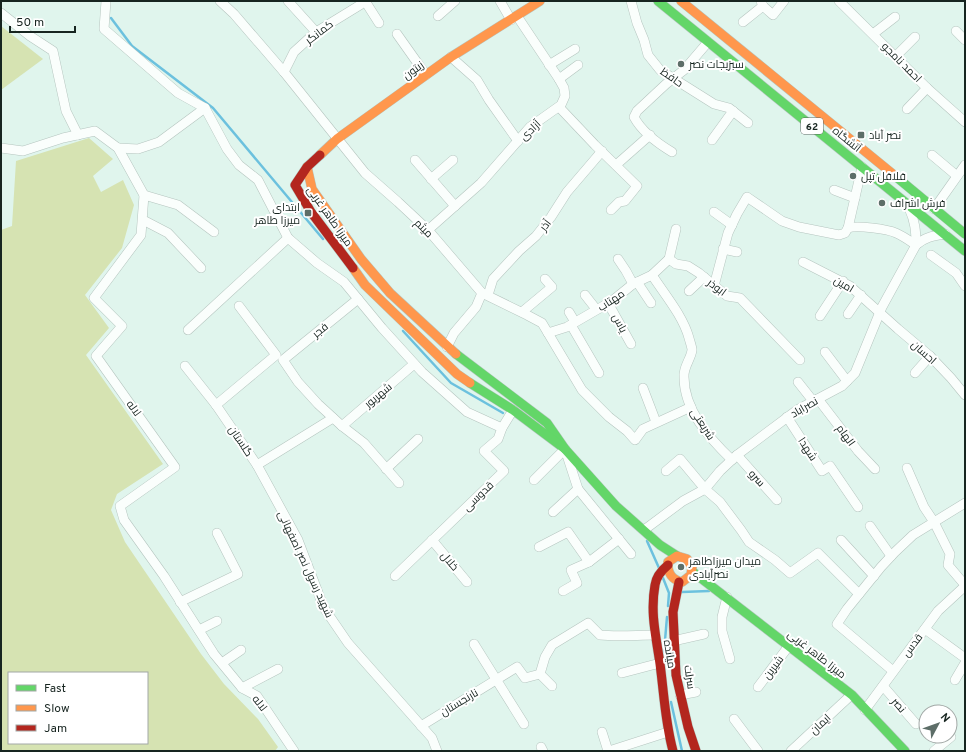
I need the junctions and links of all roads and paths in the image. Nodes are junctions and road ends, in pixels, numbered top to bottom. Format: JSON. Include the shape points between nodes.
{"nodes":[{"id":1,"x":106,"y":1,"type":"edge"},
{"id":2,"x":220,"y":1,"type":"edge"},
{"id":3,"x":288,"y":1,"type":"edge"},
{"id":4,"x":365,"y":1,"type":"edge"},
{"id":5,"x":500,"y":1,"type":"edge"},
{"id":6,"x":540,"y":1,"type":"edge"},
{"id":7,"x":631,"y":1,"type":"edge"},
{"id":8,"x":658,"y":1,"type":"edge"},
{"id":9,"x":681,"y":1,"type":"edge"},
{"id":10,"x":784,"y":1,"type":"edge"},
{"id":11,"x":839,"y":1,"type":"edge"},
{"id":12,"x":452,"y":2,"type":"edge"},
{"id":13,"x":762,"y":3,"type":"edge"},
{"id":14,"x":1,"y":13,"type":"edge"},
{"id":15,"x":438,"y":16,"type":"dead end"},
{"id":16,"x":895,"y":17,"type":"dead end"},
{"id":17,"x":514,"y":18,"type":"junction"},
{"id":18,"x":743,"y":22,"type":"dead end"},
{"id":19,"x":379,"y":23,"type":"dead end"},
{"id":20,"x":956,"y":31,"type":"dead end"},
{"id":21,"x":316,"y":32,"type":"junction"},
{"id":22,"x":397,"y":34,"type":"dead end"},
{"id":23,"x":873,"y":34,"type":"junction"},
{"id":24,"x":915,"y":37,"type":"dead end"},
{"id":25,"x":965,"y":40,"type":"edge"},
{"id":26,"x":708,"y":42,"type":"junction"},
{"id":27,"x":575,"y":49,"type":"dead end"},
{"id":28,"x":896,"y":56,"type":"junction"},
{"id":29,"x":452,"y":57,"type":"junction"},
{"id":30,"x":549,"y":65,"type":"junction"},
{"id":31,"x":578,"y":65,"type":"dead end"},
{"id":32,"x":284,"y":72,"type":"junction"},
{"id":33,"x":426,"y":75,"type":"junction"},
{"id":34,"x":673,"y":78,"type":"junction"},
{"id":35,"x":559,"y":79,"type":"junction"},
{"id":36,"x":927,"y":88,"type":"junction"},
{"id":37,"x":559,"y":107,"type":"junction"},
{"id":38,"x":205,"y":108,"type":"junction"},
{"id":39,"x":907,"y":109,"type":"dead end"},
{"id":40,"x":733,"y":112,"type":"junction"},
{"id":41,"x":748,"y":122,"type":"dead end"},
{"id":42,"x":965,"y":122,"type":"edge"},
{"id":43,"x":78,"y":135,"type":"junction"},
{"id":44,"x":650,"y":135,"type":"junction"},
{"id":45,"x":337,"y":139,"type":"junction"},
{"id":46,"x":712,"y":140,"type":"dead end"},
{"id":47,"x":518,"y":141,"type":"junction"},
{"id":48,"x":1,"y":148,"type":"edge"},
{"id":49,"x":118,"y":148,"type":"junction"},
{"id":50,"x":602,"y":151,"type":"junction"},
{"id":51,"x":672,"y":152,"type":"dead end"},
{"id":52,"x":932,"y":155,"type":"dead end"},
{"id":53,"x":415,"y":160,"type":"dead end"},
{"id":54,"x":453,"y":160,"type":"dead end"},
{"id":55,"x":616,"y":165,"type":"junction"},
{"id":56,"x":307,"y":167,"type":"junction"},
{"id":57,"x":862,"y":167,"type":"junction"},
{"id":58,"x":962,"y":171,"type":"edge"},
{"id":59,"x":431,"y":179,"type":"junction"},
{"id":60,"x":834,"y":190,"type":"dead end"},
{"id":61,"x":144,"y":195,"type":"junction"},
{"id":62,"x":855,"y":198,"type":"junction"},
{"id":63,"x":907,"y":203,"type":"junction"},
{"id":64,"x":455,"y":206,"type":"junction"},
{"id":65,"x":934,"y":209,"type":"junction"},
{"id":66,"x":611,"y":210,"type":"dead end"},
{"id":67,"x":714,"y":212,"type":"dead end"},
{"id":68,"x":142,"y":220,"type":"junction"},
{"id":69,"x":732,"y":225,"type":"junction"},
{"id":70,"x":848,"y":228,"type":"junction"},
{"id":71,"x":676,"y":229,"type":"dead end"},
{"id":72,"x":428,"y":230,"type":"junction"},
{"id":73,"x":214,"y":232,"type":"dead end"},
{"id":74,"x":945,"y":234,"type":"junction"},
{"id":75,"x":965,"y":234,"type":"edge"},
{"id":76,"x":288,"y":238,"type":"junction"},
{"id":77,"x":916,"y":245,"type":"junction"},
{"id":78,"x":723,"y":250,"type":"junction"},
{"id":79,"x":965,"y":251,"type":"edge"},
{"id":80,"x":737,"y":252,"type":"dead end"},
{"id":81,"x":931,"y":255,"type":"dead end"},
{"id":82,"x":618,"y":259,"type":"dead end"},
{"id":83,"x":669,"y":259,"type":"junction"},
{"id":84,"x":803,"y":262,"type":"dead end"},
{"id":85,"x":201,"y":268,"type":"dead end"},
{"id":86,"x":652,"y":275,"type":"junction"},
{"id":87,"x":704,"y":277,"type":"junction"},
{"id":88,"x":545,"y":280,"type":"dead end"},
{"id":89,"x":843,"y":281,"type":"junction"},
{"id":90,"x":635,"y":283,"type":"junction"},
{"id":91,"x":714,"y":286,"type":"junction"},
{"id":92,"x":965,"y":286,"type":"edge"},
{"id":93,"x":689,"y":291,"type":"dead end"},
{"id":94,"x":485,"y":294,"type":"junction"},
{"id":95,"x":585,"y":295,"type":"dead end"},
{"id":96,"x":861,"y":295,"type":"junction"},
{"id":97,"x":358,"y":299,"type":"junction"},
{"id":98,"x":608,"y":303,"type":"junction"},
{"id":99,"x":651,"y":303,"type":"dead end"},
{"id":100,"x":239,"y":306,"type":"dead end"},
{"id":101,"x":596,"y":309,"type":"junction"},
{"id":102,"x":522,"y":312,"type":"junction"},
{"id":103,"x":569,"y":312,"type":"dead end"},
{"id":104,"x":880,"y":312,"type":"junction"},
{"id":105,"x":848,"y":314,"type":"dead end"},
{"id":106,"x":820,"y":316,"type":"dead end"},
{"id":107,"x":573,"y":323,"type":"junction"},
{"id":108,"x":188,"y":330,"type":"dead end"},
{"id":109,"x":548,"y":333,"type":"junction"},
{"id":110,"x":631,"y":344,"type":"dead end"},
{"id":111,"x":447,"y":347,"type":"junction"},
{"id":112,"x":825,"y":352,"type":"dead end"},
{"id":113,"x":930,"y":356,"type":"junction"},
{"id":114,"x":800,"y":360,"type":"dead end"},
{"id":115,"x":414,"y":364,"type":"junction"},
{"id":116,"x":185,"y":366,"type":"dead end"},
{"id":117,"x":599,"y":373,"type":"dead end"},
{"id":118,"x":915,"y":373,"type":"dead end"},
{"id":119,"x":847,"y":381,"type":"junction"},
{"id":120,"x":798,"y":382,"type":"dead end"},
{"id":121,"x":643,"y":388,"type":"dead end"},
{"id":122,"x":965,"y":395,"type":"edge"},
{"id":123,"x":816,"y":400,"type":"junction"},
{"id":124,"x":216,"y":405,"type":"junction"},
{"id":125,"x":691,"y":407,"type":"junction"},
{"id":126,"x":513,"y":410,"type":"junction"},
{"id":127,"x":787,"y":417,"type":"junction"},
{"id":128,"x":333,"y":418,"type":"junction"},
{"id":129,"x":656,"y":422,"type":"junction"},
{"id":130,"x":342,"y":426,"type":"junction"},
{"id":131,"x":502,"y":428,"type":"junction"},
{"id":132,"x":418,"y":439,"type":"dead end"},
{"id":133,"x":565,"y":449,"type":"junction"},
{"id":134,"x":735,"y":457,"type":"junction"},
{"id":135,"x":257,"y":464,"type":"junction"},
{"id":136,"x":907,"y":468,"type":"dead end"},
{"id":137,"x":386,"y":469,"type":"junction"},
{"id":138,"x":875,"y":469,"type":"dead end"},
{"id":139,"x":666,"y":471,"type":"dead end"},
{"id":140,"x":534,"y":480,"type":"dead end"},
{"id":141,"x":399,"y":483,"type":"dead end"},
{"id":142,"x":578,"y":489,"type":"junction"},
{"id":143,"x":704,"y":489,"type":"junction"},
{"id":144,"x":777,"y":500,"type":"dead end"},
{"id":145,"x":965,"y":503,"type":"edge"},
{"id":146,"x":858,"y":507,"type":"dead end"},
{"id":147,"x":553,"y":512,"type":"dead end"},
{"id":148,"x":934,"y":522,"type":"junction"},
{"id":149,"x":870,"y":526,"type":"dead end"},
{"id":150,"x":644,"y":530,"type":"junction"},
{"id":151,"x":217,"y":533,"type":"dead end"},
{"id":152,"x":619,"y":539,"type":"junction"},
{"id":153,"x":432,"y":540,"type":"junction"},
{"id":154,"x":841,"y":540,"type":"dead end"},
{"id":155,"x":539,"y":547,"type":"dead end"},
{"id":156,"x":631,"y":554,"type":"dead end"},
{"id":157,"x":891,"y":556,"type":"junction"},
{"id":158,"x":589,"y":562,"type":"junction"},
{"id":159,"x":667,"y":566,"type":"junction"},
{"id":160,"x":693,"y":572,"type":"junction"},
{"id":161,"x":395,"y":576,"type":"dead end"},
{"id":162,"x":874,"y":576,"type":"junction"},
{"id":163,"x":682,"y":581,"type":"junction"},
{"id":164,"x":467,"y":582,"type":"dead end"},
{"id":165,"x":708,"y":584,"type":"junction"},
{"id":166,"x":965,"y":585,"type":"edge"},
{"id":167,"x":563,"y":591,"type":"dead end"},
{"id":168,"x":860,"y":594,"type":"junction"},
{"id":169,"x":726,"y":597,"type":"junction"},
{"id":170,"x":180,"y":602,"type":"junction"},
{"id":171,"x":217,"y":621,"type":"dead end"},
{"id":172,"x":925,"y":629,"type":"junction"},
{"id":173,"x":199,"y":630,"type":"junction"},
{"id":174,"x":704,"y":634,"type":"dead end"},
{"id":175,"x":655,"y":635,"type":"junction"},
{"id":176,"x":674,"y":641,"type":"junction"},
{"id":177,"x":474,"y":644,"type":"dead end"},
{"id":178,"x":788,"y":647,"type":"junction"},
{"id":179,"x":241,"y":650,"type":"dead end"},
{"id":180,"x":965,"y":658,"type":"edge"},
{"id":181,"x":730,"y":659,"type":"dead end"},
{"id":182,"x":222,"y":663,"type":"junction"},
{"id":183,"x":660,"y":663,"type":"junction"},
{"id":184,"x":965,"y":663,"type":"edge"},
{"id":185,"x":278,"y":669,"type":"dead end"},
{"id":186,"x":893,"y":670,"type":"junction"},
{"id":187,"x":622,"y":673,"type":"dead end"},
{"id":188,"x":540,"y":674,"type":"junction"},
{"id":189,"x":497,"y":679,"type":"junction"},
{"id":190,"x":955,"y":680,"type":"dead end"},
{"id":191,"x":552,"y":686,"type":"dead end"},
{"id":192,"x":883,"y":686,"type":"junction"},
{"id":193,"x":758,"y":687,"type":"dead end"},
{"id":194,"x":242,"y":688,"type":"junction"},
{"id":195,"x":696,"y":692,"type":"dead end"},
{"id":196,"x":680,"y":695,"type":"junction"},
{"id":197,"x":848,"y":698,"type":"dead end"},
{"id":198,"x":865,"y":710,"type":"junction"},
{"id":199,"x":734,"y":719,"type":"dead end"},
{"id":200,"x":524,"y":724,"type":"dead end"},
{"id":201,"x":916,"y":724,"type":"dead end"},
{"id":202,"x":421,"y":726,"type":"junction"},
{"id":203,"x":677,"y":730,"type":"junction"},
{"id":204,"x":602,"y":732,"type":"dead end"},
{"id":205,"x":942,"y":744,"type":"edge"},
{"id":206,"x":294,"y":751,"type":"edge"},
{"id":207,"x":437,"y":751,"type":"edge"},
{"id":208,"x":608,"y":751,"type":"edge"},
{"id":209,"x":673,"y":751,"type":"edge"},
{"id":210,"x":696,"y":751,"type":"edge"},
{"id":211,"x":758,"y":751,"type":"edge"},
{"id":212,"x":791,"y":751,"type":"edge"},
{"id":213,"x":904,"y":751,"type":"edge"},
{"id":214,"x":934,"y":751,"type":"edge"}],
"edges":[{"from":1,"to":38,"type":"street","via":[[104,29],[178,93]]},
{"from":2,"to":32,"type":"street","name":"میثم"},
{"from":3,"to":21,"type":"street"},
{"from":4,"to":19,"type":"street"},
{"from":4,"to":21,"type":"street","name":"کمانگر"},
{"from":5,"to":17,"type":"street"},
{"from":6,"to":17,"type":"main road","name":"زیتون"},
{"from":7,"to":34,"type":"street","name":"حافظ","via":[[648,55],[660,70]]},
{"from":8,"to":26,"type":"main road","name":"آتشگاه","number":"62"},
{"from":9,"to":65,"type":"main road","name":"آتشگاه","number":"62"},
{"from":10,"to":13,"type":"street","via":[[773,15]]},
{"from":11,"to":23,"type":"street","name":"احمد نامجو"},
{"from":12,"to":15,"type":"street"},
{"from":13,"to":18,"type":"street"},
{"from":14,"to":43,"type":"street","via":[[53,51],[66,111]]},
{"from":16,"to":23,"type":"street"},
{"from":17,"to":29,"type":"main road","name":"زیتون"},
{"from":17,"to":30,"type":"street"},
{"from":20,"to":25,"type":"street"},
{"from":21,"to":32,"type":"street","name":"کمانگر","via":[[294,52]]},
{"from":22,"to":33,"type":"street"},
{"from":23,"to":28,"type":"street","name":"احمد نامجو"},
{"from":24,"to":28,"type":"street"},
{"from":26,"to":34,"type":"street","via":[[684,70]]},
{"from":26,"to":57,"type":"main road","name":"آتشگاه","number":"62"},
{"from":27,"to":30,"type":"street"},
{"from":28,"to":36,"type":"street","name":"احمد نامجو"},
{"from":29,"to":33,"type":"main road","name":"زیتون"},
{"from":29,"to":47,"type":"street","via":[[477,80]]},
{"from":30,"to":35,"type":"street"},
{"from":31,"to":35,"type":"street"},
{"from":32,"to":45,"type":"street","name":"میثم"},
{"from":33,"to":45,"type":"main road","name":"زیتون"},
{"from":34,"to":40,"type":"street","name":"حافظ","via":[[714,104],[730,108]]},
{"from":34,"to":44,"type":"street","via":[[634,116],[639,127]]},
{"from":35,"to":37,"type":"street","via":[[565,96]]},
{"from":36,"to":39,"type":"street"},
{"from":36,"to":42,"type":"street","name":"احمد نامجو"},
{"from":37,"to":47,"type":"street","name":"آزادی","via":[[530,127]]},
{"from":37,"to":50,"type":"street"},
{"from":38,"to":49,"type":"street","via":[[159,142],[138,149]]},
{"from":38,"to":76,"type":"street","via":[[227,149],[239,165],[258,180]]},
{"from":40,"to":41,"type":"street","name":"حافظ"},
{"from":40,"to":46,"type":"street"},
{"from":43,"to":48,"type":"street","via":[[23,151]]},
{"from":43,"to":49,"type":"street","via":[[95,131]]},
{"from":44,"to":51,"type":"street"},
{"from":44,"to":55,"type":"street"},
{"from":45,"to":56,"type":"main road","name":"زیتون"},
{"from":45,"to":72,"type":"street","name":"میثم","via":[[365,173]]},
{"from":47,"to":64,"type":"street","name":"آزادی","via":[[481,183]]},
{"from":49,"to":61,"type":"street"},
{"from":50,"to":55,"type":"street"},
{"from":50,"to":94,"type":"street","name":"آذر","via":[[567,192],[536,236],[493,279]]},
{"from":52,"to":58,"type":"street"},
{"from":53,"to":59,"type":"street"},
{"from":54,"to":59,"type":"street"},
{"from":55,"to":66,"type":"street","via":[[637,186],[625,201],[619,202]]},
{"from":56,"to":111,"type":"main road","name":"میرزا طاهر غربی","via":[[312,189],[361,259],[390,293]]},
{"from":56,"to":126,"type":"main road","name":"میرزا طاهر غربی","via":[[295,185],[311,212],[365,285],[456,374]]},
{"from":57,"to":62,"type":"street"},
{"from":57,"to":63,"type":"main road","name":"آتشگاه","number":"62"},
{"from":58,"to":65,"type":"street"},
{"from":59,"to":64,"type":"street"},
{"from":60,"to":62,"type":"street"},
{"from":61,"to":68,"type":"street","name":"لاله"},
{"from":61,"to":73,"type":"street","via":[[178,205]]},
{"from":62,"to":70,"type":"street"},
{"from":63,"to":74,"type":"main road","name":"آتشگاه","number":"62"},
{"from":63,"to":77,"type":"street","via":[[914,217]]},
{"from":64,"to":72,"type":"street","name":"آزادی"},
{"from":65,"to":75,"type":"main road","name":"آتشگاه","number":"62"},
{"from":67,"to":69,"type":"street"},
{"from":68,"to":85,"type":"street","via":[[168,233]]},
{"from":68,"to":170,"type":"street","name":"لاله","via":[[141,235],[94,298],[122,326],[96,356],[176,467],[120,506],[124,520]]},
{"from":69,"to":70,"type":"street","via":[[747,197],[782,221],[799,227],[840,235]]},
{"from":69,"to":78,"type":"street"},
{"from":70,"to":77,"type":"street","via":[[854,226],[896,233]]},
{"from":71,"to":83,"type":"street"},
{"from":72,"to":94,"type":"street","name":"میثم"},
{"from":74,"to":77,"type":"street","via":[[923,239]]},
{"from":74,"to":79,"type":"main road","name":"آتشگاه","number":"62"},
{"from":76,"to":97,"type":"street","via":[[316,263],[344,282]]},
{"from":76,"to":108,"type":"street"},
{"from":77,"to":104,"type":"street","name":"نصراباد"},
{"from":78,"to":80,"type":"street"},
{"from":78,"to":91,"type":"street"},
{"from":81,"to":92,"type":"street","via":[[956,273]]},
{"from":82,"to":90,"type":"street"},
{"from":83,"to":86,"type":"street","name":"مهتاب"},
{"from":83,"to":87,"type":"street","name":"ابوذر","via":[[676,264],[688,266]]},
{"from":84,"to":89,"type":"street","name":"امین"},
{"from":86,"to":90,"type":"street","name":"مهتاب"},
{"from":86,"to":125,"type":"street","name":"شریعتی","via":[[683,320],[689,338],[692,350],[683,376]]},
{"from":87,"to":91,"type":"street","name":"ابوذر"},
{"from":87,"to":93,"type":"street"},
{"from":88,"to":102,"type":"street","via":[[552,287]]},
{"from":89,"to":96,"type":"street","name":"امین"},
{"from":89,"to":106,"type":"street"},
{"from":90,"to":98,"type":"street","name":"مهتاب"},
{"from":90,"to":99,"type":"street"},
{"from":91,"to":114,"type":"street","name":"ابوذر","via":[[727,296],[740,298]]},
{"from":94,"to":102,"type":"street","name":"میثم"},
{"from":94,"to":111,"type":"street","name":"آذر","via":[[454,332]]},
{"from":95,"to":101,"type":"street"},
{"from":96,"to":104,"type":"street","name":"امین"},
{"from":96,"to":105,"type":"street"},
{"from":97,"to":115,"type":"street"},
{"from":97,"to":128,"type":"street","name":"فجر","via":[[283,360],[298,382]]},
{"from":98,"to":101,"type":"street","name":"مهتاب"},
{"from":98,"to":110,"type":"street","name":"یاس"},
{"from":100,"to":124,"type":"street","via":[[276,355]]},
{"from":101,"to":107,"type":"street","name":"مهتاب"},
{"from":102,"to":109,"type":"street","name":"میثم","via":[[542,324]]},
{"from":103,"to":107,"type":"street"},
{"from":104,"to":113,"type":"street","name":"احسان"},
{"from":104,"to":119,"type":"street","name":"نصراباد","via":[[854,373]]},
{"from":107,"to":109,"type":"street","name":"مهتاب"},
{"from":107,"to":117,"type":"street"},
{"from":109,"to":129,"type":"street","name":"میثم","via":[[582,390],[635,440],[643,429]]},
{"from":111,"to":133,"type":"main road","name":"میرزا طاهر غربی","via":[[547,423]]},
{"from":112,"to":119,"type":"street"},
{"from":113,"to":118,"type":"street"},
{"from":113,"to":122,"type":"street","name":"احسان"},
{"from":115,"to":130,"type":"street","name":"شهریور"},
{"from":115,"to":131,"type":"street","via":[[467,412]]},
{"from":116,"to":124,"type":"street","name":"گلستان"},
{"from":119,"to":123,"type":"street","name":"نصراباد"},
{"from":120,"to":123,"type":"street","name":"الهام"},
{"from":121,"to":129,"type":"street"},
{"from":123,"to":127,"type":"street","name":"نصراباد"},
{"from":123,"to":138,"type":"street","name":"الهام"},
{"from":124,"to":135,"type":"street","name":"گلستان"},
{"from":125,"to":129,"type":"street"},
{"from":125,"to":134,"type":"street","name":"شریعتی","via":[[719,447]]},
{"from":126,"to":131,"type":"street","name":"قدوسی"},
{"from":126,"to":133,"type":"main road","name":"میرزا طاهر غربی"},
{"from":127,"to":134,"type":"street","name":"نصراباد"},
{"from":127,"to":146,"type":"street","name":"شهدا","via":[[822,471],[830,466]]},
{"from":128,"to":130,"type":"street"},
{"from":128,"to":135,"type":"street","name":"گلستان"},
{"from":130,"to":137,"type":"street","via":[[364,443]]},
{"from":131,"to":153,"type":"street","name":"قدوسی","via":[[498,439],[484,451],[504,471]]},
{"from":132,"to":137,"type":"street"},
{"from":133,"to":140,"type":"street"},
{"from":133,"to":142,"type":"street"},
{"from":133,"to":150,"type":"main road","name":"میرزا طاهر غربی","via":[[616,506]]},
{"from":134,"to":143,"type":"street","name":"نصراباد"},
{"from":134,"to":144,"type":"street","name":"سرو"},
{"from":135,"to":202,"type":"street","name":"شهید رسول نصر اصفهانی","via":[[298,540],[324,608],[348,644]]},
{"from":136,"to":148,"type":"street","via":[[924,507]]},
{"from":137,"to":141,"type":"street"},
{"from":139,"to":143,"type":"street","via":[[680,459]]},
{"from":142,"to":147,"type":"street"},
{"from":142,"to":152,"type":"street"},
{"from":143,"to":150,"type":"street","name":"نصراباد"},
{"from":143,"to":168,"type":"street","via":[[720,502],[749,542],[790,573],[818,553]]},
{"from":145,"to":148,"type":"street"},
{"from":148,"to":157,"type":"street","via":[[913,535]]},
{"from":148,"to":166,"type":"street","via":[[950,554],[948,565]]},
{"from":149,"to":157,"type":"street"},
{"from":150,"to":159,"type":"main road","name":"میرزا طاهر غربی","via":[[660,545]]},
{"from":151,"to":170,"type":"street","via":[[238,574]]},
{"from":152,"to":156,"type":"street"},
{"from":152,"to":158,"type":"street"},
{"from":153,"to":161,"type":"street","name":"قدوسی"},
{"from":153,"to":164,"type":"street","name":"خلال"},
{"from":154,"to":162,"type":"street"},
{"from":155,"to":158,"type":"street","via":[[568,532]]},
{"from":157,"to":162,"type":"street"},
{"from":158,"to":167,"type":"street","via":[[571,570],[577,583]]},
{"from":159,"to":160,"type":"main road","name":"میرزا طاهر غربی","via":[[687,558],[691,562]]},
{"from":159,"to":163,"type":"main road","name":"میرزا طاهر غربی","via":[[672,576]]},
{"from":159,"to":175,"type":"main road","name":"میانده","via":[[655,583],[652,611]]},
{"from":160,"to":163,"type":"main road"},
{"from":160,"to":165,"type":"main road","name":"میرزا طاهر غربی"},
{"from":162,"to":168,"type":"street"},
{"from":163,"to":165,"type":"main road","name":"میرزا طاهر غربی"},
{"from":163,"to":176,"type":"main road","name":"سرلت","via":[[673,612]]},
{"from":165,"to":169,"type":"main road","name":"میرزا طاهر غربی"},
{"from":166,"to":172,"type":"street","name":"قدس","via":[[938,611]]},
{"from":168,"to":186,"type":"street","via":[[837,624]]},
{"from":169,"to":178,"type":"main road","name":"میرزا طاهر غربی"},
{"from":169,"to":181,"type":"street","via":[[722,631]]},
{"from":170,"to":173,"type":"street","name":"لاله"},
{"from":171,"to":173,"type":"street"},
{"from":172,"to":180,"type":"street"},
{"from":172,"to":186,"type":"street","name":"قدس"},
{"from":173,"to":182,"type":"street","name":"لاله"},
{"from":174,"to":176,"type":"street"},
{"from":175,"to":183,"type":"main road","name":"میانده"},
{"from":175,"to":188,"type":"street","via":[[600,635],[588,623],[552,645]]},
{"from":176,"to":196,"type":"main road","name":"سرلت"},
{"from":177,"to":189,"type":"street"},
{"from":178,"to":193,"type":"street","name":"شیرین"},
{"from":178,"to":198,"type":"main road","name":"میرزا طاهر غربی","via":[[852,695]]},
{"from":179,"to":182,"type":"street"},
{"from":182,"to":194,"type":"street","name":"لاله"},
{"from":183,"to":187,"type":"street"},
{"from":183,"to":203,"type":"main road","name":"میانده"},
{"from":184,"to":190,"type":"street"},
{"from":185,"to":194,"type":"street"},
{"from":186,"to":192,"type":"street","name":"قدس"},
{"from":188,"to":189,"type":"street","name":"نارنجستان","via":[[525,678],[517,667]]},
{"from":188,"to":191,"type":"street"},
{"from":189,"to":200,"type":"street"},
{"from":189,"to":202,"type":"street","name":"نارنجستان"},
{"from":192,"to":198,"type":"street","name":"قدس"},
{"from":192,"to":201,"type":"street","name":"نصر"},
{"from":194,"to":206,"type":"street","name":"لاله","via":[[257,696]]},
{"from":195,"to":196,"type":"street"},
{"from":196,"to":203,"type":"main road","name":"سرلت"},
{"from":197,"to":212,"type":"street","name":"ایمان"},
{"from":198,"to":213,"type":"main road","name":"میرزا طاهر غربی"},
{"from":199,"to":211,"type":"street"},
{"from":202,"to":207,"type":"street","name":"شهید رسول نصر اصفهانی","via":[[432,738]]},
{"from":203,"to":208,"type":"street"},
{"from":203,"to":209,"type":"main road","name":"میانده"},
{"from":203,"to":210,"type":"main road","name":"سرلت"},
{"from":204,"to":208,"type":"street"},
{"from":205,"to":214,"type":"street"}]}
